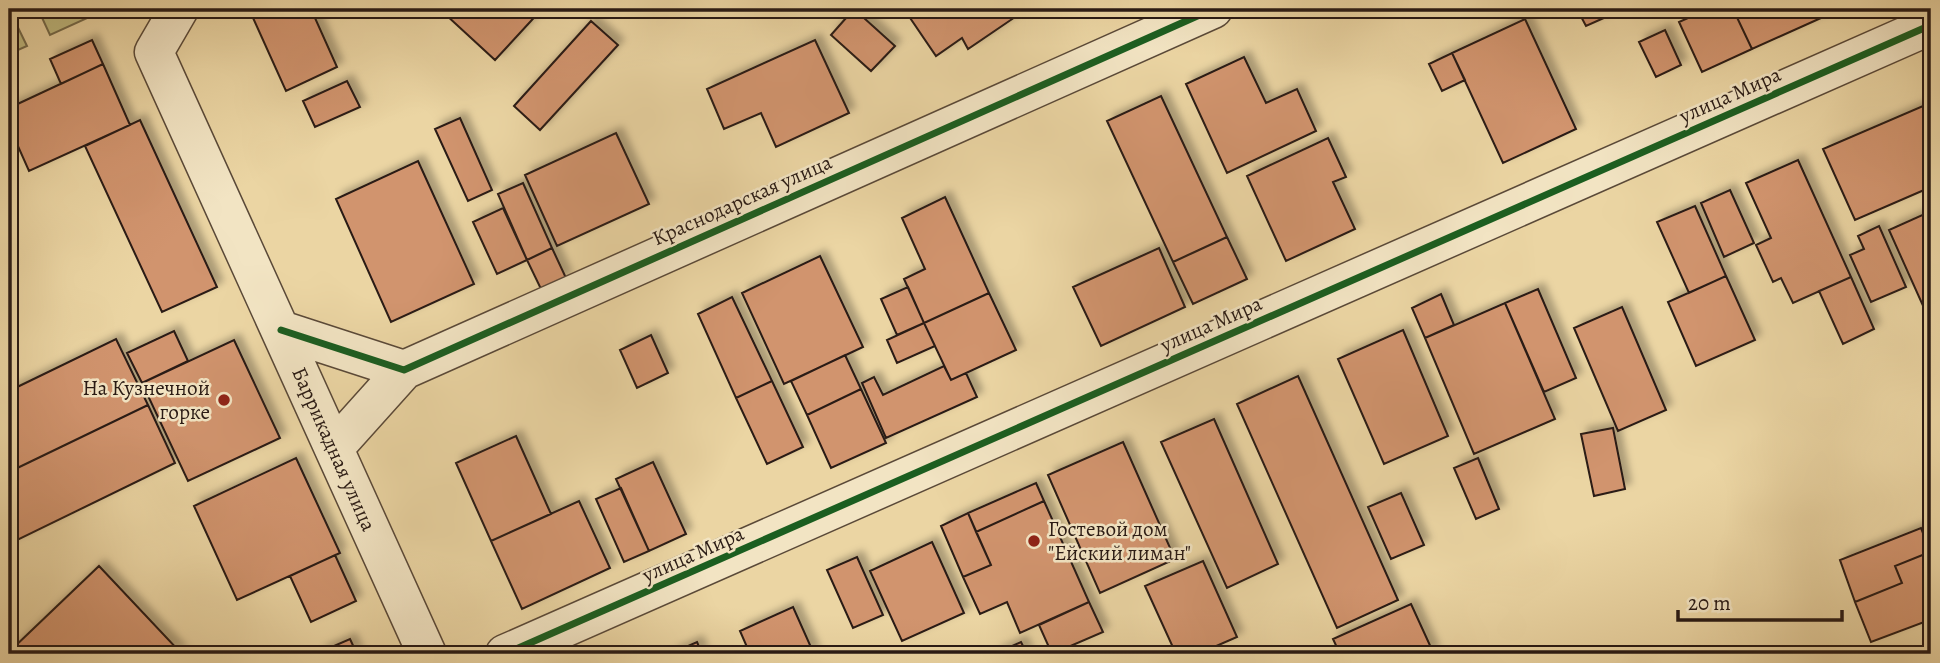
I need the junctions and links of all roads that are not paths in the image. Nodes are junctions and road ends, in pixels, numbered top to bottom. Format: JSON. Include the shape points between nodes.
{"nodes":[{"id":1,"x":179,"y":9,"type":"edge"},
{"id":2,"x":1213,"y":9,"type":"edge"},
{"id":3,"x":1931,"y":25,"type":"edge"},
{"id":4,"x":281,"y":330,"type":"junction"},
{"id":5,"x":404,"y":370,"type":"junction"},
{"id":6,"x":334,"y":448,"type":"junction"},
{"id":7,"x":427,"y":654,"type":"edge"},
{"id":8,"x":505,"y":654,"type":"edge"}],
"edges":[{"from":1,"to":4,"type":"street","name":"Баррикадная улица","via":[[154,52]]},
{"from":2,"to":5,"type":"street","name":"Краснодарская улица"},
{"from":3,"to":8,"type":"street","name":"улица Мира"},
{"from":4,"to":5,"type":"street"},
{"from":4,"to":6,"type":"street","name":"Баррикадная улица"},
{"from":5,"to":6,"type":"street","name":"Краснодарская улица"},
{"from":6,"to":7,"type":"street","name":"Баррикадная улица"}]}
